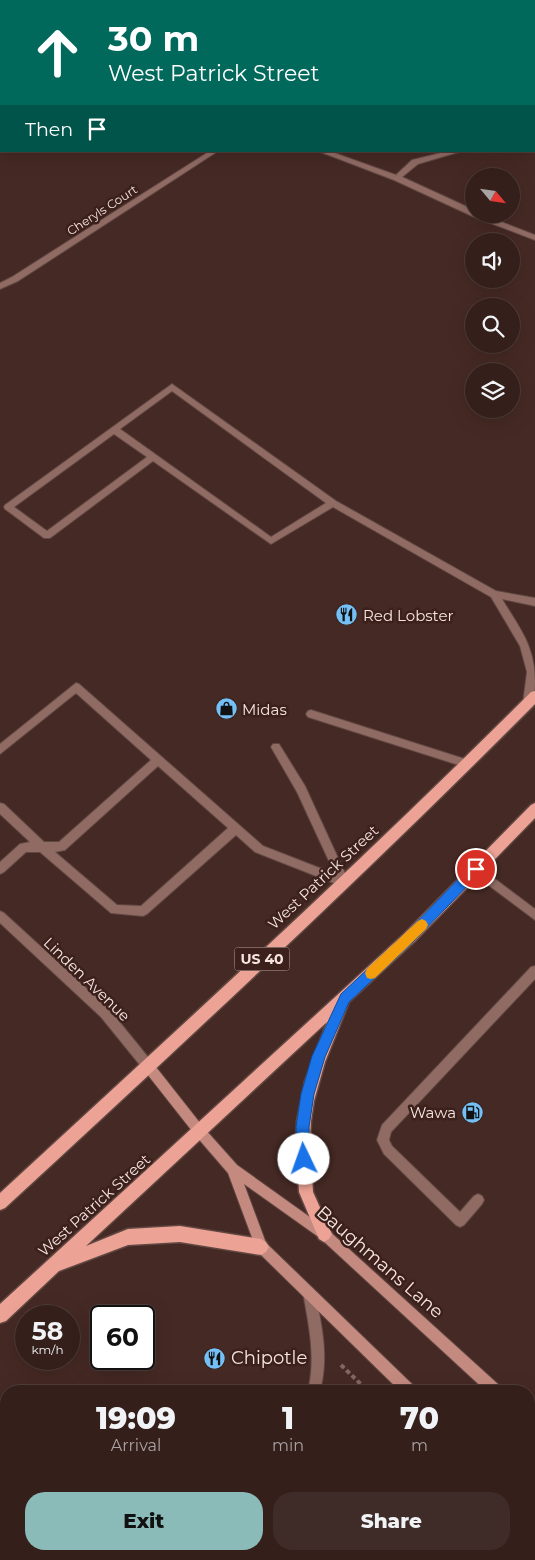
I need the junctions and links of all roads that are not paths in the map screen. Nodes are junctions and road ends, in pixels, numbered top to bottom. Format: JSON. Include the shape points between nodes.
{"nodes":[{"id":1,"x":213,"y":152,"type":"edge"},
{"id":2,"x":324,"y":152,"type":"edge"},
{"id":3,"x":455,"y":152,"type":"edge"},
{"id":4,"x":397,"y":178,"type":"junction"},
{"id":5,"x":465,"y":209,"type":"edge"},
{"id":6,"x":499,"y":223,"type":"edge"},
{"id":7,"x":535,"y":238,"type":"edge"},
{"id":8,"x":0,"y":286,"type":"edge"},
{"id":9,"x":114,"y":429,"type":"junction"},
{"id":10,"x":152,"y":457,"type":"junction"},
{"id":11,"x":333,"y":503,"type":"junction"},
{"id":12,"x":494,"y":594,"type":"junction"},
{"id":13,"x":535,"y":602,"type":"edge"},
{"id":14,"x":531,"y":699,"type":"edge"},
{"id":15,"x":311,"y":714,"type":"dead end"},
{"id":16,"x":276,"y":747,"type":"dead end"},
{"id":17,"x":0,"y":750,"type":"edge"},
{"id":18,"x":158,"y":760,"type":"junction"},
{"id":19,"x":468,"y":764,"type":"junction"},
{"id":20,"x":0,"y":807,"type":"edge"},
{"id":21,"x":535,"y":809,"type":"edge"},
{"id":22,"x":236,"y":828,"type":"junction"},
{"id":23,"x":42,"y":847,"type":"junction"},
{"id":24,"x":0,"y":869,"type":"edge"},
{"id":25,"x":476,"y":869,"type":"junction"},
{"id":26,"x":344,"y":882,"type":"junction"},
{"id":27,"x":535,"y":915,"type":"edge"},
{"id":28,"x":0,"y":916,"type":"edge"},
{"id":29,"x":535,"y":971,"type":"edge"},
{"id":30,"x":345,"y":998,"type":"junction"},
{"id":31,"x":148,"y":1066,"type":"junction"},
{"id":32,"x":200,"y":1132,"type":"junction"},
{"id":33,"x":233,"y":1169,"type":"junction"},
{"id":34,"x":478,"y":1200,"type":"dead end"},
{"id":35,"x":0,"y":1203,"type":"edge"},
{"id":36,"x":324,"y":1234,"type":"junction"},
{"id":37,"x":261,"y":1247,"type":"junction"},
{"id":38,"x":52,"y":1266,"type":"junction"},
{"id":39,"x":309,"y":1293,"type":"junction"},
{"id":40,"x":0,"y":1315,"type":"edge"},
{"id":41,"x":315,"y":1385,"type":"edge"},
{"id":42,"x":403,"y":1385,"type":"edge"},
{"id":43,"x":488,"y":1385,"type":"edge"}],
"edges":[{"from":1,"to":8,"type":"street","name":"Cheryls Court"},
{"from":2,"to":4,"type":"street"},
{"from":3,"to":4,"type":"street","via":[[415,162]]},
{"from":4,"to":5,"type":"street"},
{"from":6,"to":7,"type":"street"},
{"from":9,"to":10,"type":"street"},
{"from":9,"to":10,"type":"street","via":[[8,507],[48,536]]},
{"from":9,"to":11,"type":"street","via":[[172,388]]},
{"from":10,"to":11,"type":"street","via":[[271,541]]},
{"from":11,"to":12,"type":"street"},
{"from":12,"to":13,"type":"street"},
{"from":12,"to":14,"type":"street","via":[[525,645],[532,672]]},
{"from":14,"to":19,"type":"main road","name":"West Patrick Street","number":"US 40"},
{"from":15,"to":19,"type":"street"},
{"from":16,"to":26,"type":"street","via":[[301,789]]},
{"from":17,"to":18,"type":"street","via":[[76,686]]},
{"from":18,"to":22,"type":"street"},
{"from":18,"to":23,"type":"street","via":[[61,847]]},
{"from":19,"to":26,"type":"main road","name":"West Patrick Street","number":"US 40"},
{"from":20,"to":23,"type":"street"},
{"from":21,"to":25,"type":"main road","name":"West Patrick Street"},
{"from":22,"to":23,"type":"street","via":[[143,911],[115,910]]},
{"from":22,"to":26,"type":"street","via":[[259,849]]},
{"from":23,"to":24,"type":"street","via":[[24,847]]},
{"from":25,"to":27,"type":"street"},
{"from":25,"to":30,"type":"main road","name":"West Patrick Street"},
{"from":26,"to":31,"type":"main road","name":"West Patrick Street","number":"US 40"},
{"from":28,"to":31,"type":"street","name":"Linden Avenue","via":[[105,1013]]},
{"from":29,"to":34,"type":"street","via":[[386,1129],[383,1140],[388,1150],[460,1222]]},
{"from":30,"to":32,"type":"main road","name":"West Patrick Street"},
{"from":30,"to":36,"type":"main road","via":[[319,1056],[307,1094],[303,1127],[306,1192]]},
{"from":31,"to":32,"type":"main road","name":"Baughmans Lane"},
{"from":31,"to":35,"type":"main road","name":"West Patrick Street","number":"US 40"},
{"from":32,"to":33,"type":"main road","name":"Baughmans Lane"},
{"from":32,"to":38,"type":"main road","name":"West Patrick Street"},
{"from":33,"to":36,"type":"main road","name":"Baughmans Lane"},
{"from":33,"to":37,"type":"main road","name":"Baughmans Lane"},
{"from":36,"to":43,"type":"main road","name":"Baughmans Lane"},
{"from":37,"to":38,"type":"main road","via":[[180,1234],[128,1237]]},
{"from":37,"to":39,"type":"main road","name":"Baughmans Lane"},
{"from":38,"to":40,"type":"main road","name":"West Patrick Street"},
{"from":39,"to":41,"type":"street","via":[[317,1334]]},
{"from":39,"to":42,"type":"main road","name":"Baughmans Lane"}]}
